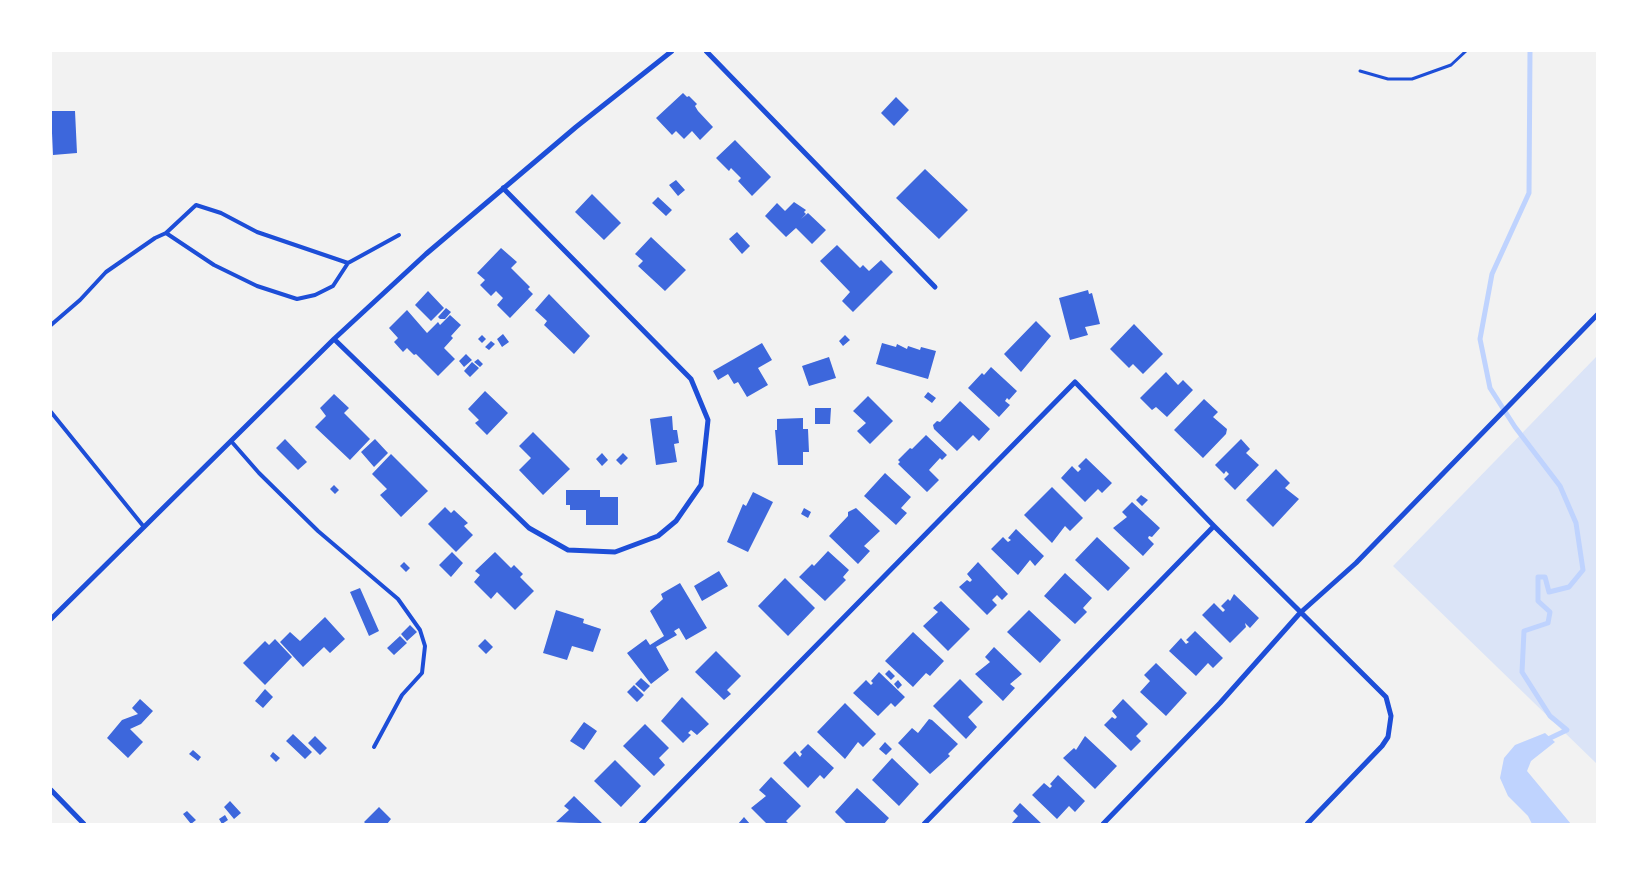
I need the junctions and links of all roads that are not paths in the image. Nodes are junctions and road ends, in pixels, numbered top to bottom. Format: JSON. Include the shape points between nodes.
{"nodes":[{"id":1,"x":672,"y":51,"type":"edge"},
{"id":2,"x":706,"y":51,"type":"edge"},
{"id":3,"x":503,"y":188,"type":"junction"},
{"id":4,"x":166,"y":234,"type":"junction"},
{"id":5,"x":399,"y":235,"type":"dead end"},
{"id":6,"x":348,"y":263,"type":"junction"},
{"id":7,"x":935,"y":287,"type":"dead end"},
{"id":8,"x":1597,"y":315,"type":"edge"},
{"id":9,"x":51,"y":325,"type":"edge"},
{"id":10,"x":334,"y":339,"type":"junction"},
{"id":11,"x":51,"y":412,"type":"edge"},
{"id":12,"x":231,"y":441,"type":"junction"},
{"id":13,"x":1214,"y":526,"type":"junction"},
{"id":14,"x":144,"y":527,"type":"junction"},
{"id":15,"x":1300,"y":613,"type":"junction"},
{"id":16,"x":51,"y":619,"type":"edge"},
{"id":17,"x":374,"y":747,"type":"dead end"},
{"id":18,"x":51,"y":790,"type":"edge"},
{"id":19,"x":84,"y":824,"type":"edge"},
{"id":20,"x":641,"y":824,"type":"edge"},
{"id":21,"x":924,"y":824,"type":"edge"},
{"id":22,"x":1103,"y":824,"type":"edge"},
{"id":23,"x":1307,"y":824,"type":"edge"}],
"edges":[{"from":1,"to":3,"type":"street"},
{"from":2,"to":7,"type":"street"},
{"from":3,"to":10,"type":"street"},
{"from":3,"to":10,"type":"street","via":[[691,379],[708,420],[700,485],[676,521],[658,536],[615,552],[568,550],[530,528]]},
{"from":4,"to":6,"type":"lane","via":[[196,206],[221,213],[257,232]]},
{"from":4,"to":6,"type":"lane","via":[[214,265],[257,286],[297,299],[333,286]]},
{"from":4,"to":9,"type":"lane","via":[[155,238],[106,272]]},
{"from":5,"to":6,"type":"lane"},
{"from":8,"to":15,"type":"street","via":[[1356,563]]},
{"from":10,"to":12,"type":"street"},
{"from":11,"to":14,"type":"lane"},
{"from":12,"to":14,"type":"street"},
{"from":12,"to":17,"type":"lane","via":[[318,531],[398,600],[420,630],[425,646],[422,673],[402,695]]},
{"from":13,"to":15,"type":"street"},
{"from":13,"to":20,"type":"street","via":[[1075,382]]},
{"from":13,"to":21,"type":"street"},
{"from":14,"to":16,"type":"street"},
{"from":15,"to":22,"type":"street","via":[[1220,703]]},
{"from":15,"to":23,"type":"street","via":[[1377,685],[1386,697],[1391,716],[1388,737],[1382,746]]},
{"from":18,"to":19,"type":"street"}]}
